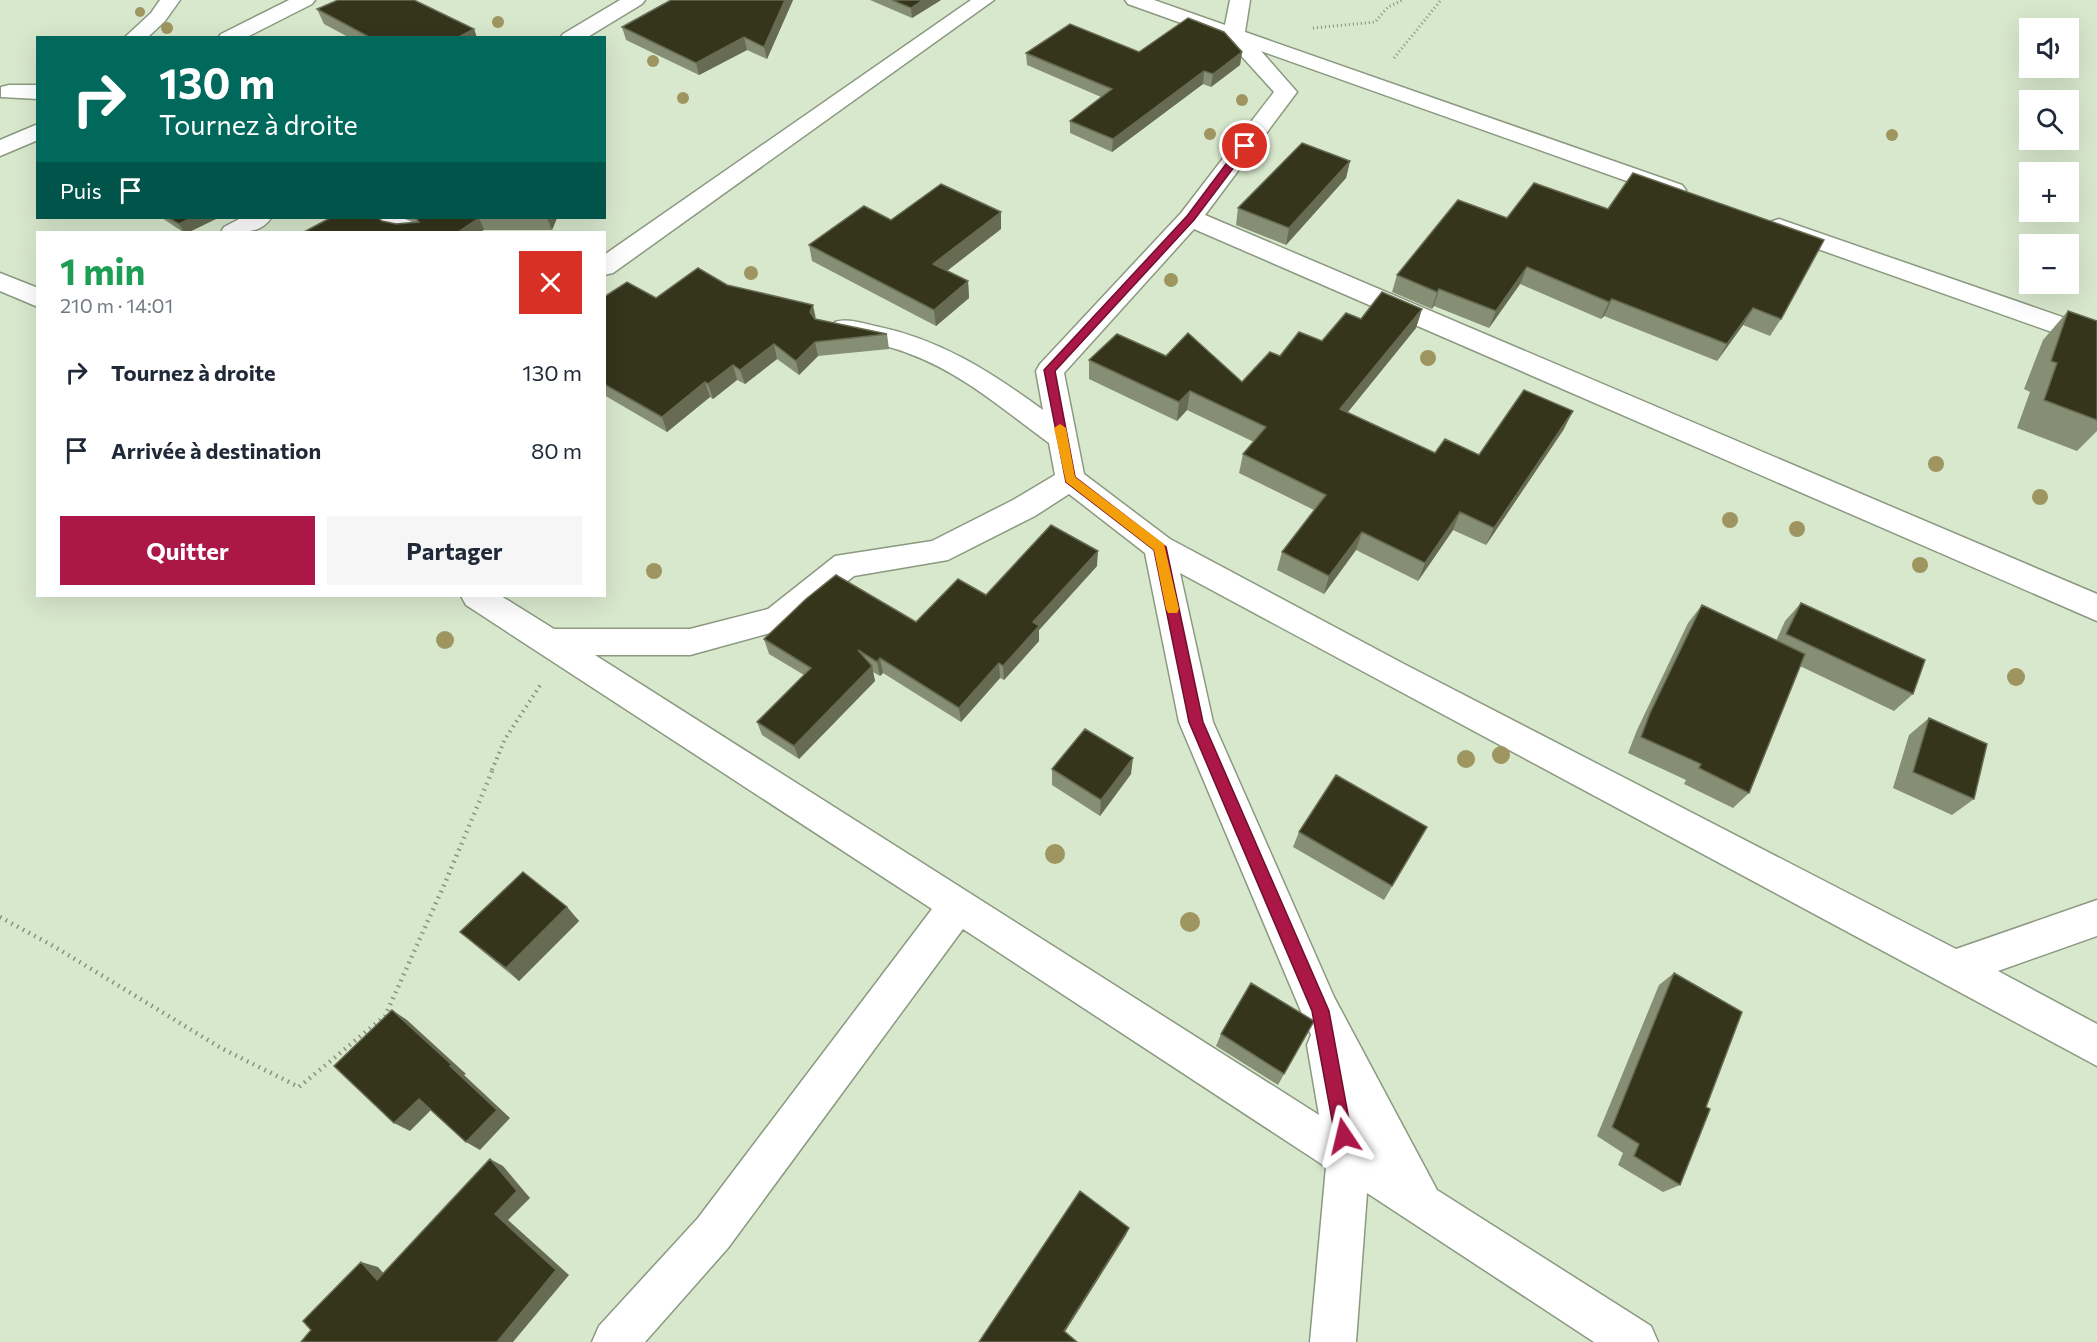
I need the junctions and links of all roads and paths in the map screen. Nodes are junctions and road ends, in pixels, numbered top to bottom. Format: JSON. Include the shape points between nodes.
{"nodes":[{"id":1,"x":170,"y":0,"type":"edge"},
{"id":2,"x":635,"y":0,"type":"edge"},
{"id":3,"x":984,"y":0,"type":"edge"},
{"id":4,"x":1135,"y":0,"type":"edge"},
{"id":5,"x":1240,"y":0,"type":"edge"},
{"id":6,"x":1403,"y":0,"type":"edge"},
{"id":7,"x":1441,"y":0,"type":"edge"},
{"id":8,"x":301,"y":1,"type":"edge"},
{"id":9,"x":1305,"y":28,"type":"dead end"},
{"id":10,"x":1234,"y":35,"type":"junction"},
{"id":11,"x":136,"y":36,"type":"edge"},
{"id":12,"x":232,"y":36,"type":"edge"},
{"id":13,"x":573,"y":36,"type":"edge"},
{"id":14,"x":1372,"y":84,"type":"junction"},
{"id":15,"x":9,"y":92,"type":"dead end"},
{"id":16,"x":36,"y":92,"type":"edge"},
{"id":17,"x":36,"y":132,"type":"edge"},
{"id":18,"x":0,"y":149,"type":"edge"},
{"id":19,"x":1700,"y":200,"type":"edge"},
{"id":20,"x":1190,"y":218,"type":"junction"},
{"id":21,"x":257,"y":219,"type":"edge"},
{"id":22,"x":387,"y":219,"type":"edge"},
{"id":23,"x":1756,"y":219,"type":"edge"},
{"id":24,"x":235,"y":231,"type":"edge"},
{"id":25,"x":409,"y":231,"type":"edge"},
{"id":26,"x":606,"y":266,"type":"edge"},
{"id":27,"x":0,"y":281,"type":"edge"},
{"id":28,"x":36,"y":298,"type":"edge"},
{"id":29,"x":828,"y":325,"type":"edge"},
{"id":30,"x":2097,"y":339,"type":"edge"},
{"id":31,"x":1062,"y":438,"type":"junction"},
{"id":32,"x":1070,"y":479,"type":"junction"},
{"id":33,"x":1159,"y":547,"type":"junction"},
{"id":34,"x":479,"y":597,"type":"edge"},
{"id":35,"x":2097,"y":608,"type":"edge"},
{"id":36,"x":550,"y":642,"type":"junction"},
{"id":37,"x":958,"y":905,"type":"junction"},
{"id":38,"x":0,"y":917,"type":"edge"},
{"id":39,"x":2097,"y":918,"type":"edge"},
{"id":40,"x":1955,"y":968,"type":"junction"},
{"id":41,"x":1320,"y":1011,"type":"junction"},
{"id":42,"x":2097,"y":1046,"type":"edge"},
{"id":43,"x":1348,"y":1156,"type":"junction"},
{"id":44,"x":1421,"y":1204,"type":"junction"},
{"id":45,"x":615,"y":1342,"type":"edge"},
{"id":46,"x":1333,"y":1342,"type":"edge"},
{"id":47,"x":1635,"y":1342,"type":"edge"}],
"edges":[{"from":1,"to":11,"type":"street"},
{"from":2,"to":13,"type":"street"},
{"from":3,"to":26,"type":"street"},
{"from":4,"to":10,"type":"street"},
{"from":5,"to":10,"type":"street"},
{"from":6,"to":9,"type":"path","via":[[1388,7],[1375,22]]},
{"from":7,"to":14,"type":"path"},
{"from":8,"to":12,"type":"street"},
{"from":10,"to":14,"type":"street"},
{"from":10,"to":20,"type":"street","via":[[1286,92]]},
{"from":14,"to":19,"type":"street"},
{"from":15,"to":16,"type":"street"},
{"from":17,"to":18,"type":"street"},
{"from":20,"to":31,"type":"street","via":[[1050,370]]},
{"from":20,"to":35,"type":"street"},
{"from":21,"to":24,"type":"street"},
{"from":22,"to":25,"type":"street"},
{"from":23,"to":30,"type":"street"},
{"from":27,"to":28,"type":"street"},
{"from":29,"to":31,"type":"street","via":[[900,340],[945,359],[996,389]]},
{"from":31,"to":32,"type":"street"},
{"from":32,"to":33,"type":"street"},
{"from":32,"to":36,"type":"street","via":[[1024,508],[937,552],[846,565],[778,619],[690,642]]},
{"from":33,"to":40,"type":"street","via":[[1341,647]]},
{"from":33,"to":41,"type":"street","via":[[1196,722]]},
{"from":34,"to":36,"type":"street"},
{"from":36,"to":37,"type":"street"},
{"from":36,"to":38,"type":"path","via":[[541,686],[505,740],[385,1016],[299,1087],[222,1048]]},
{"from":37,"to":43,"type":"street"},
{"from":37,"to":45,"type":"street","via":[[713,1233]]},
{"from":39,"to":40,"type":"street"},
{"from":40,"to":42,"type":"street"},
{"from":41,"to":43,"type":"street"},
{"from":41,"to":44,"type":"street"},
{"from":43,"to":44,"type":"street"},
{"from":43,"to":46,"type":"street"},
{"from":44,"to":47,"type":"street"}]}
